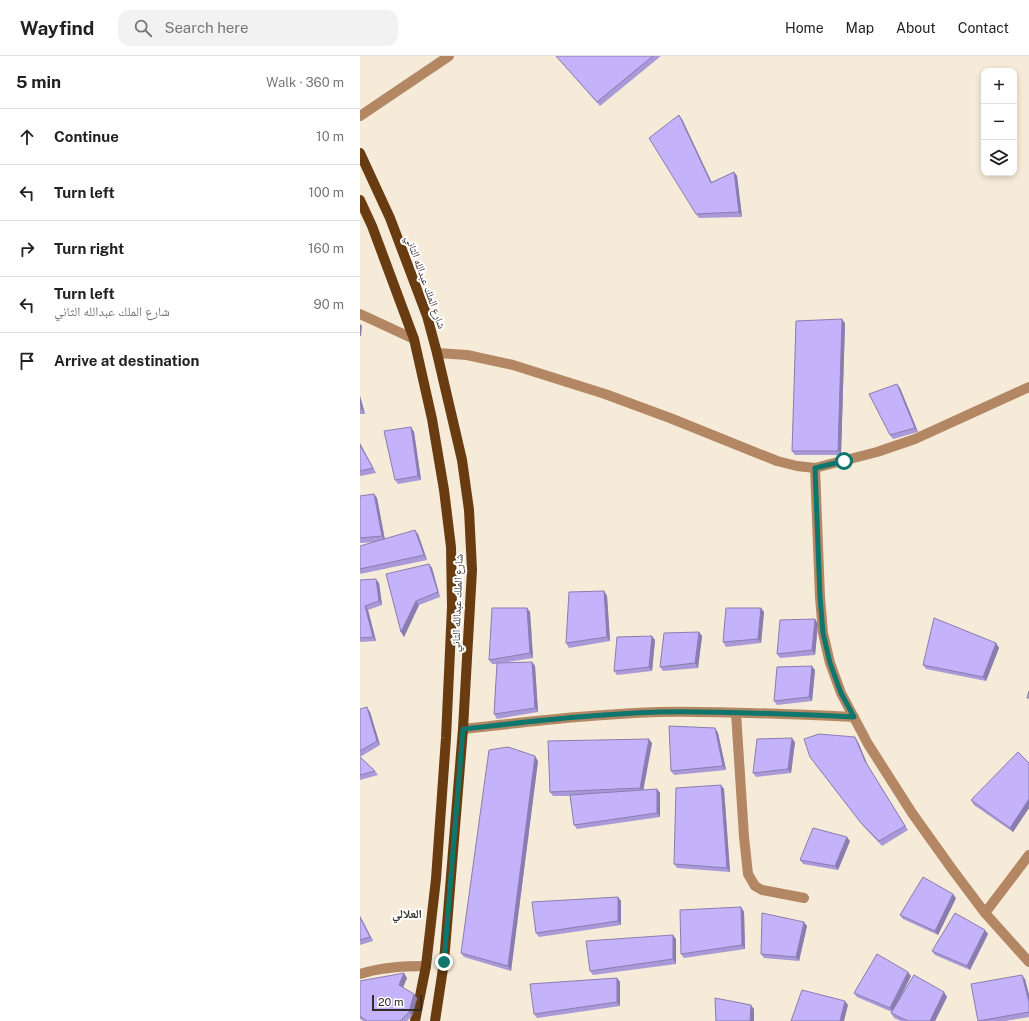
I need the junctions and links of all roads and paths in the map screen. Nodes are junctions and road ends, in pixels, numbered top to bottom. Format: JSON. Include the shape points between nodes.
{"nodes":[{"id":1,"x":449,"y":56,"type":"edge"},
{"id":2,"x":360,"y":116,"type":"edge"},
{"id":3,"x":360,"y":153,"type":"edge"},
{"id":4,"x":360,"y":200,"type":"edge"},
{"id":5,"x":360,"y":314,"type":"edge"},
{"id":6,"x":414,"y":339,"type":"junction"},
{"id":7,"x":438,"y":353,"type":"junction"},
{"id":8,"x":1029,"y":387,"type":"edge"},
{"id":9,"x":815,"y":468,"type":"junction"},
{"id":10,"x":736,"y":713,"type":"junction"},
{"id":11,"x":854,"y":717,"type":"junction"},
{"id":12,"x":463,"y":729,"type":"junction"},
{"id":13,"x":1029,"y":855,"type":"edge"},
{"id":14,"x":804,"y":898,"type":"dead end"},
{"id":15,"x":985,"y":914,"type":"junction"},
{"id":16,"x":1029,"y":962,"type":"edge"},
{"id":17,"x":426,"y":966,"type":"junction"},
{"id":18,"x":360,"y":974,"type":"edge"},
{"id":19,"x":415,"y":1021,"type":"edge"},
{"id":20,"x":434,"y":1021,"type":"edge"}],
"edges":[{"from":1,"to":2,"type":"street"},
{"from":3,"to":7,"type":"main road","name":"شارع الملك عبدالله الثاني","via":[[390,218],[427,316]]},
{"from":4,"to":6,"type":"main road","name":"شارع الملك عبدالله الثاني"},
{"from":5,"to":6,"type":"street"},
{"from":6,"to":17,"type":"main road","name":"شارع الملك عبدالله الثاني","via":[[432,419],[444,490],[450,547],[452,607],[436,879]]},
{"from":7,"to":9,"type":"street","via":[[467,355],[513,365],[677,420],[777,461]]},
{"from":7,"to":12,"type":"main road","name":"شارع الملك عبدالله الثاني","via":[[462,460],[469,510],[472,570]]},
{"from":8,"to":9,"type":"street","via":[[915,439]]},
{"from":9,"to":11,"type":"street","via":[[823,633],[841,693]]},
{"from":10,"to":11,"type":"street"},
{"from":10,"to":12,"type":"street","via":[[660,712],[571,716]]},
{"from":10,"to":14,"type":"street","via":[[748,874],[755,886],[762,890]]},
{"from":11,"to":15,"type":"street","via":[[912,813]]},
{"from":12,"to":20,"type":"main road","name":"شارع الملك عبدالله الثاني","via":[[444,962]]},
{"from":13,"to":15,"type":"street"},
{"from":15,"to":16,"type":"street"},
{"from":17,"to":18,"type":"street","via":[[390,967]]},
{"from":17,"to":19,"type":"main road","name":"شارع الملك عبدالله الثاني"}]}
